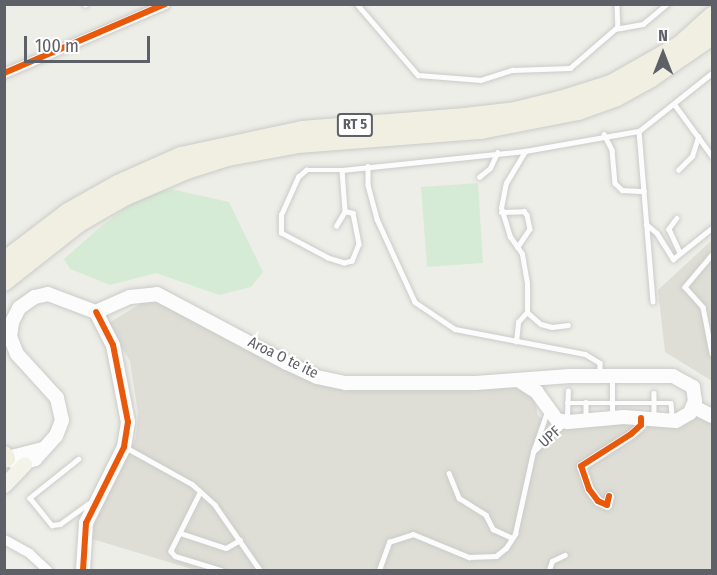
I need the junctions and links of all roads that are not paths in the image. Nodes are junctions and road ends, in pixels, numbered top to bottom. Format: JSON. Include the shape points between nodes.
{"nodes":[{"id":1,"x":165,"y":4,"type":"edge"},
{"id":2,"x":357,"y":4,"type":"edge"},
{"id":3,"x":617,"y":4,"type":"edge"},
{"id":4,"x":667,"y":4,"type":"edge"},
{"id":5,"x":712,"y":16,"type":"edge"},
{"id":6,"x":618,"y":28,"type":"junction"},
{"id":7,"x":712,"y":36,"type":"edge"},
{"id":8,"x":4,"y":73,"type":"edge"},
{"id":9,"x":712,"y":73,"type":"edge"},
{"id":10,"x":675,"y":105,"type":"junction"},
{"id":11,"x":639,"y":131,"type":"junction"},
{"id":12,"x":604,"y":134,"type":"junction"},
{"id":13,"x":698,"y":137,"type":"junction"},
{"id":14,"x":525,"y":151,"type":"junction"},
{"id":15,"x":497,"y":153,"type":"junction"},
{"id":16,"x":712,"y":156,"type":"edge"},
{"id":17,"x":368,"y":166,"type":"junction"},
{"id":18,"x":342,"y":170,"type":"junction"},
{"id":19,"x":678,"y":170,"type":"dead end"},
{"id":20,"x":479,"y":177,"type":"dead end"},
{"id":21,"x":644,"y":191,"type":"junction"},
{"id":22,"x":345,"y":211,"type":"junction"},
{"id":23,"x":501,"y":212,"type":"junction"},
{"id":24,"x":677,"y":218,"type":"dead end"},
{"id":25,"x":646,"y":224,"type":"junction"},
{"id":26,"x":336,"y":226,"type":"dead end"},
{"id":27,"x":712,"y":228,"type":"edge"},
{"id":28,"x":518,"y":247,"type":"junction"},
{"id":29,"x":680,"y":253,"type":"junction"},
{"id":30,"x":712,"y":255,"type":"edge"},
{"id":31,"x":4,"y":261,"type":"edge"},
{"id":32,"x":4,"y":282,"type":"edge"},
{"id":33,"x":653,"y":301,"type":"dead end"},
{"id":34,"x":527,"y":312,"type":"junction"},
{"id":35,"x":100,"y":318,"type":"junction"},
{"id":36,"x":568,"y":324,"type":"dead end"},
{"id":37,"x":516,"y":342,"type":"junction"},
{"id":38,"x":712,"y":353,"type":"edge"},
{"id":39,"x":606,"y":376,"type":"junction"},
{"id":40,"x":555,"y":380,"type":"junction"},
{"id":41,"x":521,"y":382,"type":"junction"},
{"id":42,"x":568,"y":391,"type":"dead end"},
{"id":43,"x":654,"y":393,"type":"dead end"},
{"id":44,"x":586,"y":402,"type":"junction"},
{"id":45,"x":567,"y":403,"type":"junction"},
{"id":46,"x":612,"y":403,"type":"junction"},
{"id":47,"x":654,"y":403,"type":"junction"},
{"id":48,"x":546,"y":406,"type":"junction"},
{"id":49,"x":694,"y":407,"type":"junction"},
{"id":50,"x":586,"y":413,"type":"dead end"},
{"id":51,"x":672,"y":415,"type":"dead end"},
{"id":52,"x":647,"y":416,"type":"junction"},
{"id":53,"x":712,"y":416,"type":"edge"},
{"id":54,"x":612,"y":417,"type":"junction"},
{"id":55,"x":568,"y":419,"type":"junction"},
{"id":56,"x":124,"y":447,"type":"junction"},
{"id":57,"x":43,"y":449,"type":"junction"},
{"id":58,"x":533,"y":452,"type":"junction"},
{"id":59,"x":5,"y":457,"type":"edge"},
{"id":60,"x":79,"y":459,"type":"dead end"},
{"id":61,"x":24,"y":464,"type":"junction"},
{"id":62,"x":449,"y":473,"type":"dead end"},
{"id":63,"x":5,"y":484,"type":"edge"},
{"id":64,"x":200,"y":493,"type":"junction"},
{"id":65,"x":609,"y":496,"type":"dead end"},
{"id":66,"x":93,"y":504,"type":"junction"},
{"id":67,"x":180,"y":532,"type":"junction"},
{"id":68,"x":513,"y":538,"type":"junction"},
{"id":69,"x":4,"y":539,"type":"edge"},
{"id":70,"x":240,"y":540,"type":"junction"},
{"id":71,"x":565,"y":555,"type":"dead end"},
{"id":72,"x":47,"y":570,"type":"edge"},
{"id":73,"x":84,"y":570,"type":"edge"},
{"id":74,"x":221,"y":570,"type":"edge"},
{"id":75,"x":260,"y":570,"type":"edge"},
{"id":76,"x":379,"y":570,"type":"edge"},
{"id":77,"x":549,"y":570,"type":"edge"}],
"edges":[{"from":1,"to":8,"type":"street"},
{"from":2,"to":6,"type":"lane","via":[[418,75],[426,78],[482,80],[512,70],[564,69],[579,63]]},
{"from":3,"to":6,"type":"lane"},
{"from":4,"to":6,"type":"lane","via":[[643,24]]},
{"from":5,"to":31,"type":"highway","number":"RT 5","via":[[670,51],[611,84],[560,100],[485,115],[302,130],[181,156],[68,212]]},
{"from":7,"to":32,"type":"highway","number":"RT 5","via":[[651,78],[617,97],[578,111],[481,130],[298,144],[228,157],[187,170],[124,197],[79,223]]},
{"from":9,"to":10,"type":"lane"},
{"from":10,"to":11,"type":"lane"},
{"from":10,"to":13,"type":"lane"},
{"from":11,"to":12,"type":"lane"},
{"from":11,"to":21,"type":"lane"},
{"from":12,"to":14,"type":"lane"},
{"from":12,"to":21,"type":"lane","via":[[612,150],[615,183],[622,190]]},
{"from":13,"to":16,"type":"lane"},
{"from":13,"to":19,"type":"lane","via":[[692,156]]},
{"from":14,"to":15,"type":"lane"},
{"from":14,"to":23,"type":"lane","via":[[506,183]]},
{"from":15,"to":17,"type":"lane"},
{"from":15,"to":20,"type":"lane","via":[[490,168]]},
{"from":17,"to":18,"type":"lane"},
{"from":17,"to":37,"type":"lane","via":[[371,202],[412,297],[455,329]]},
{"from":18,"to":22,"type":"lane"},
{"from":18,"to":22,"type":"lane","via":[[317,168],[298,177],[281,215],[282,233],[328,258],[352,261],[359,244],[353,213]]},
{"from":21,"to":25,"type":"lane"},
{"from":22,"to":26,"type":"lane"},
{"from":23,"to":28,"type":"lane"},
{"from":23,"to":28,"type":"lane","via":[[524,211],[527,215],[530,229]]},
{"from":24,"to":29,"type":"lane","via":[[669,229]]},
{"from":25,"to":29,"type":"lane","via":[[657,233],[672,258]]},
{"from":25,"to":33,"type":"lane"},
{"from":27,"to":29,"type":"lane"},
{"from":28,"to":34,"type":"lane","via":[[524,260]]},
{"from":30,"to":38,"type":"lane","via":[[685,287],[703,307]]},
{"from":34,"to":36,"type":"lane","via":[[541,324]]},
{"from":34,"to":37,"type":"lane","via":[[518,322]]},
{"from":35,"to":41,"type":"main road","name":"Aroa O te ite","via":[[143,294],[170,298],[317,377],[386,384]]},
{"from":35,"to":56,"type":"main road","via":[[113,345],[126,404],[129,422]]},
{"from":35,"to":57,"type":"main road","via":[[48,294],[19,308],[12,322],[10,337],[17,354],[51,388],[61,409],[58,433]]},
{"from":37,"to":39,"type":"lane","via":[[594,357]]},
{"from":39,"to":40,"type":"main road","name":"Aroa O te ite"},
{"from":39,"to":46,"type":"lane"},
{"from":39,"to":49,"type":"main road","name":"Aroa O te ite","via":[[672,376],[693,387]]},
{"from":40,"to":41,"type":"main road","name":"Aroa O te ite"},
{"from":40,"to":48,"type":"main road","via":[[546,391]]},
{"from":41,"to":48,"type":"main road"},
{"from":42,"to":45,"type":"lane"},
{"from":43,"to":47,"type":"lane"},
{"from":44,"to":45,"type":"lane"},
{"from":44,"to":46,"type":"lane"},
{"from":44,"to":50,"type":"lane"},
{"from":45,"to":55,"type":"lane"},
{"from":46,"to":47,"type":"lane"},
{"from":46,"to":54,"type":"lane"},
{"from":47,"to":51,"type":"lane","via":[[671,404]]},
{"from":47,"to":52,"type":"lane"},
{"from":48,"to":55,"type":"main road","via":[[557,420]]},
{"from":48,"to":58,"type":"lane"},
{"from":49,"to":52,"type":"main road","via":[[676,421]]},
{"from":49,"to":53,"type":"main road"},
{"from":52,"to":54,"type":"main road"},
{"from":52,"to":65,"type":"street","via":[[631,434],[581,466],[598,501],[607,505]]},
{"from":54,"to":55,"type":"main road"},
{"from":55,"to":58,"type":"lane","name":"UPF"},
{"from":56,"to":64,"type":"lane","via":[[171,470]]},
{"from":56,"to":66,"type":"main road"},
{"from":57,"to":59,"type":"main road"},
{"from":57,"to":61,"type":"main road"},
{"from":58,"to":68,"type":"lane"},
{"from":59,"to":61,"type":"main road"},
{"from":59,"to":63,"type":"main road"},
{"from":60,"to":66,"type":"lane","via":[[30,498],[52,525]]},
{"from":61,"to":63,"type":"main road"},
{"from":62,"to":68,"type":"lane","via":[[459,498],[486,515],[493,529]]},
{"from":64,"to":67,"type":"lane"},
{"from":64,"to":70,"type":"lane"},
{"from":66,"to":73,"type":"main road","via":[[86,523]]},
{"from":67,"to":70,"type":"lane","via":[[226,548]]},
{"from":67,"to":74,"type":"lane","via":[[173,554]]},
{"from":68,"to":76,"type":"lane","via":[[496,556],[480,559],[422,536],[404,536],[385,548]]},
{"from":69,"to":72,"type":"street"},
{"from":70,"to":75,"type":"lane"},
{"from":71,"to":77,"type":"lane","via":[[552,561]]}]}
